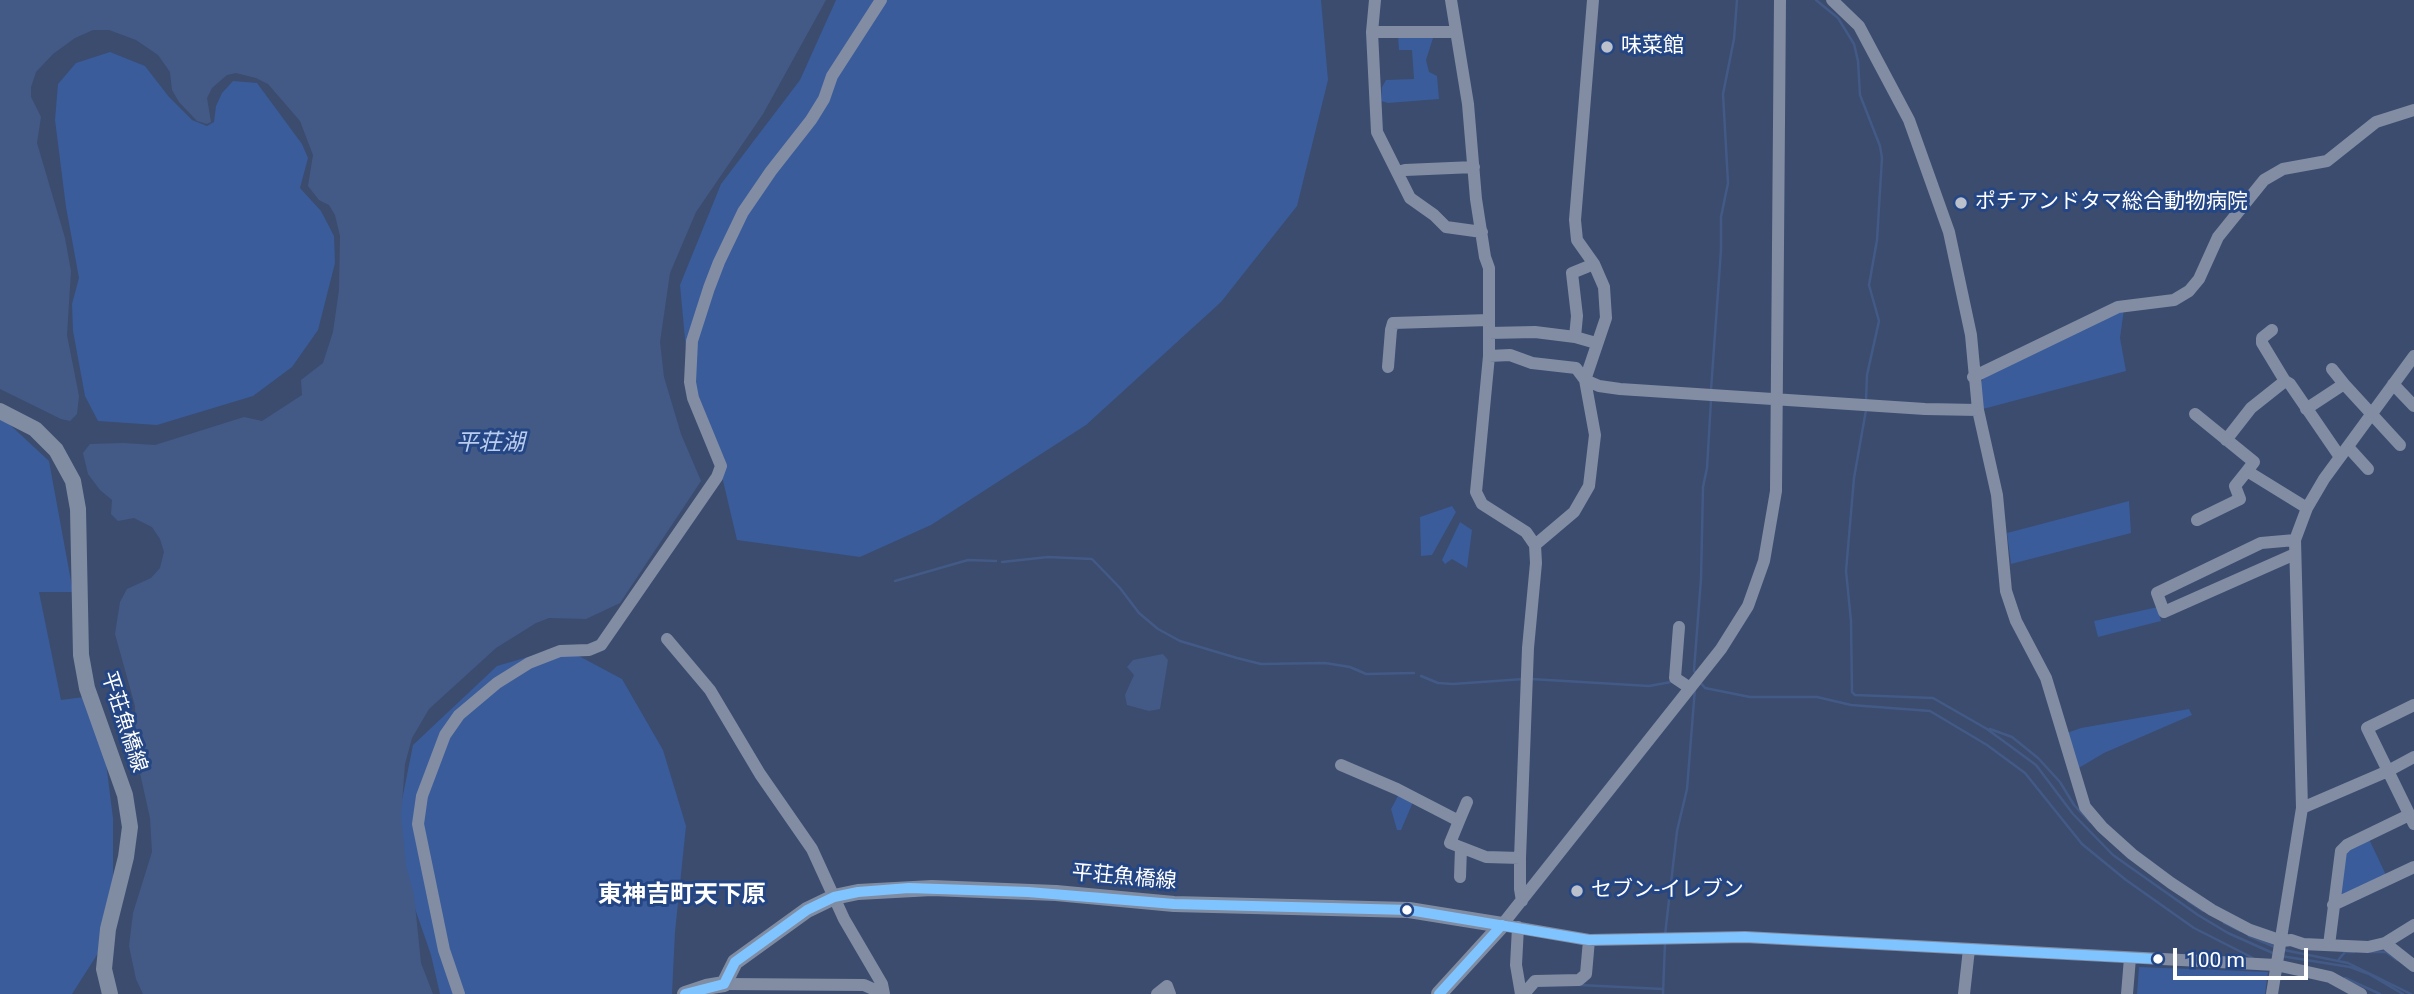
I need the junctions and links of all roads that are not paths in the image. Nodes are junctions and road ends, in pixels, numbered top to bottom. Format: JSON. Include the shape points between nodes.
{"nodes":[{"id":1,"x":881,"y":0,"type":"edge"},
{"id":2,"x":1375,"y":0,"type":"edge"},
{"id":3,"x":1451,"y":0,"type":"edge"},
{"id":4,"x":1593,"y":0,"type":"edge"},
{"id":5,"x":1780,"y":0,"type":"edge"},
{"id":6,"x":1832,"y":0,"type":"edge"},
{"id":7,"x":1372,"y":32,"type":"junction"},
{"id":8,"x":1456,"y":32,"type":"junction"},
{"id":9,"x":2414,"y":110,"type":"edge"},
{"id":10,"x":1474,"y":167,"type":"junction"},
{"id":11,"x":1398,"y":172,"type":"junction"},
{"id":12,"x":1482,"y":232,"type":"junction"},
{"id":13,"x":1594,"y":264,"type":"junction"},
{"id":14,"x":1489,"y":326,"type":"junction"},
{"id":15,"x":2273,"y":330,"type":"dead end"},
{"id":16,"x":1575,"y":337,"type":"junction"},
{"id":17,"x":1597,"y":343,"type":"junction"},
{"id":18,"x":1489,"y":356,"type":"junction"},
{"id":19,"x":2414,"y":356,"type":"edge"},
{"id":20,"x":1388,"y":367,"type":"dead end"},
{"id":21,"x":2332,"y":369,"type":"dead end"},
{"id":22,"x":1973,"y":377,"type":"junction"},
{"id":23,"x":1586,"y":380,"type":"junction"},
{"id":24,"x":2284,"y":381,"type":"junction"},
{"id":25,"x":2344,"y":384,"type":"junction"},
{"id":26,"x":2393,"y":384,"type":"junction"},
{"id":27,"x":1776,"y":398,"type":"junction"},
{"id":28,"x":2414,"y":406,"type":"edge"},
{"id":29,"x":2306,"y":409,"type":"junction"},
{"id":30,"x":1978,"y":410,"type":"junction"},
{"id":31,"x":0,"y":411,"type":"edge"},
{"id":32,"x":2195,"y":414,"type":"dead end"},
{"id":33,"x":2370,"y":415,"type":"junction"},
{"id":34,"x":2226,"y":440,"type":"junction"},
{"id":35,"x":2400,"y":445,"type":"dead end"},
{"id":36,"x":2344,"y":452,"type":"junction"},
{"id":37,"x":2368,"y":469,"type":"dead end"},
{"id":38,"x":2247,"y":471,"type":"junction"},
{"id":39,"x":2307,"y":508,"type":"junction"},
{"id":40,"x":2197,"y":520,"type":"dead end"},
{"id":41,"x":1535,"y":545,"type":"junction"},
{"id":42,"x":2295,"y":547,"type":"junction"},
{"id":43,"x":2201,"y":571,"type":"junction"},
{"id":44,"x":2210,"y":592,"type":"junction"},
{"id":45,"x":1679,"y":627,"type":"dead end"},
{"id":46,"x":667,"y":639,"type":"dead end"},
{"id":47,"x":1690,"y":682,"type":"junction"},
{"id":48,"x":2414,"y":705,"type":"edge"},
{"id":49,"x":2414,"y":757,"type":"edge"},
{"id":50,"x":1348,"y":764,"type":"dead end"},
{"id":51,"x":2388,"y":771,"type":"junction"},
{"id":52,"x":1467,"y":802,"type":"dead end"},
{"id":53,"x":2302,"y":808,"type":"junction"},
{"id":54,"x":2412,"y":820,"type":"edge"},
{"id":55,"x":1459,"y":821,"type":"junction"},
{"id":56,"x":1461,"y":848,"type":"junction"},
{"id":57,"x":1520,"y":858,"type":"junction"},
{"id":58,"x":2414,"y":867,"type":"edge"},
{"id":59,"x":1460,"y":877,"type":"dead end"},
{"id":60,"x":834,"y":897,"type":"junction"},
{"id":61,"x":1522,"y":901,"type":"junction"},
{"id":62,"x":2333,"y":905,"type":"junction"},
{"id":63,"x":2414,"y":925,"type":"edge"},
{"id":64,"x":1510,"y":926,"type":"junction"},
{"id":65,"x":1589,"y":940,"type":"junction"},
{"id":66,"x":2282,"y":941,"type":"junction"},
{"id":67,"x":2385,"y":943,"type":"junction"},
{"id":68,"x":2329,"y":945,"type":"junction"},
{"id":69,"x":1969,"y":949,"type":"junction"},
{"id":70,"x":2130,"y":958,"type":"junction"},
{"id":71,"x":2276,"y":965,"type":"junction"},
{"id":72,"x":2414,"y":966,"type":"edge"},
{"id":73,"x":724,"y":984,"type":"junction"},
{"id":74,"x":110,"y":994,"type":"edge"},
{"id":75,"x":459,"y":994,"type":"edge"},
{"id":76,"x":685,"y":994,"type":"edge"},
{"id":77,"x":884,"y":994,"type":"edge"},
{"id":78,"x":1157,"y":994,"type":"edge"},
{"id":79,"x":1170,"y":994,"type":"edge"},
{"id":80,"x":1439,"y":994,"type":"edge"},
{"id":81,"x":1523,"y":994,"type":"edge"},
{"id":82,"x":1964,"y":994,"type":"edge"},
{"id":83,"x":2127,"y":994,"type":"edge"},
{"id":84,"x":2272,"y":994,"type":"edge"},
{"id":85,"x":2361,"y":994,"type":"edge"}],
"edges":[{"from":1,"to":75,"type":"street","via":[[832,76],[824,99],[743,212],[709,288],[692,341],[690,382],[721,467],[717,477],[601,645],[560,651],[521,667],[459,715],[444,735],[422,796],[418,824],[444,950]]},
{"from":2,"to":7,"type":"street"},
{"from":3,"to":8,"type":"street"},
{"from":4,"to":13,"type":"street","via":[[1575,220],[1577,240]]},
{"from":5,"to":27,"type":"street"},
{"from":6,"to":22,"type":"street","via":[[1859,26],[1909,120],[1949,232],[1970,335]]},
{"from":7,"to":8,"type":"street"},
{"from":7,"to":11,"type":"street","via":[[1377,132]]},
{"from":8,"to":10,"type":"street"},
{"from":9,"to":22,"type":"street","via":[[2376,122],[2327,161],[2283,169],[2264,180],[2218,237],[2189,291],[2174,300],[2118,307]]},
{"from":10,"to":11,"type":"street"},
{"from":10,"to":12,"type":"street"},
{"from":11,"to":12,"type":"street","via":[[1410,198],[1446,227]]},
{"from":12,"to":14,"type":"street","via":[[1489,268]]},
{"from":13,"to":16,"type":"street","via":[[1572,273]]},
{"from":13,"to":17,"type":"street","via":[[1604,287],[1606,318]]},
{"from":14,"to":16,"type":"street"},
{"from":14,"to":18,"type":"street"},
{"from":14,"to":20,"type":"street","via":[[1393,323]]},
{"from":15,"to":24,"type":"street","via":[[2262,343]]},
{"from":16,"to":17,"type":"street"},
{"from":17,"to":23,"type":"street"},
{"from":18,"to":23,"type":"street","via":[[1510,355],[1532,363],[1576,368]]},
{"from":18,"to":41,"type":"street","via":[[1476,492],[1482,504],[1526,532]]},
{"from":19,"to":26,"type":"street"},
{"from":21,"to":25,"type":"street"},
{"from":22,"to":30,"type":"street"},
{"from":23,"to":27,"type":"street","via":[[1620,389]]},
{"from":23,"to":41,"type":"street","via":[[1595,435],[1589,486],[1574,513]]},
{"from":24,"to":29,"type":"street"},
{"from":24,"to":34,"type":"street","via":[[2251,408]]},
{"from":25,"to":29,"type":"street"},
{"from":25,"to":33,"type":"street"},
{"from":26,"to":28,"type":"street"},
{"from":26,"to":33,"type":"street"},
{"from":27,"to":30,"type":"street"},
{"from":27,"to":47,"type":"street","via":[[1776,491],[1764,561],[1748,606],[1721,649]]},
{"from":29,"to":36,"type":"street"},
{"from":30,"to":66,"type":"street","via":[[1997,495],[2006,591],[2046,678],[2085,807],[2132,854],[2171,883],[2250,930]]},
{"from":31,"to":74,"type":"main road","name":"平荘魚橋線","via":[[35,429],[56,450],[73,481],[83,666],[125,795],[130,827],[108,929],[104,969]]},
{"from":32,"to":34,"type":"street"},
{"from":33,"to":35,"type":"street"},
{"from":33,"to":36,"type":"street"},
{"from":34,"to":38,"type":"street","via":[[2254,462]]},
{"from":36,"to":37,"type":"street"},
{"from":36,"to":39,"type":"street"},
{"from":38,"to":39,"type":"street"},
{"from":38,"to":40,"type":"street","via":[[2235,486],[2240,499]]},
{"from":39,"to":42,"type":"street"},
{"from":41,"to":57,"type":"street"},
{"from":42,"to":43,"type":"street","via":[[2261,543]]},
{"from":42,"to":44,"type":"street"},
{"from":42,"to":53,"type":"street"},
{"from":43,"to":44,"type":"street"},
{"from":43,"to":44,"type":"street","via":[[2157,593],[2164,612]]},
{"from":45,"to":47,"type":"street","via":[[1675,677]]},
{"from":46,"to":60,"type":"street","via":[[710,690],[812,849]]},
{"from":47,"to":61,"type":"street"},
{"from":48,"to":51,"type":"street","via":[[2367,728]]},
{"from":49,"to":51,"type":"street"},
{"from":50,"to":55,"type":"street"},
{"from":51,"to":53,"type":"street"},
{"from":51,"to":54,"type":"street"},
{"from":52,"to":55,"type":"street"},
{"from":53,"to":66,"type":"street"},
{"from":54,"to":62,"type":"street","via":[[2341,850]]},
{"from":55,"to":56,"type":"street","via":[[1450,843]]},
{"from":56,"to":57,"type":"street","via":[[1486,857]]},
{"from":56,"to":59,"type":"street"},
{"from":57,"to":61,"type":"street"},
{"from":58,"to":62,"type":"street"},
{"from":60,"to":64,"type":"main road","name":"平荘魚橋線","via":[[908,888],[1028,892],[1174,904],[1409,910]]},
{"from":60,"to":73,"type":"main road","name":"平荘魚橋線","via":[[807,910],[736,962]]},
{"from":60,"to":77,"type":"street"},
{"from":61,"to":64,"type":"street"},
{"from":62,"to":68,"type":"street"},
{"from":63,"to":67,"type":"street"},
{"from":64,"to":65,"type":"street"},
{"from":64,"to":80,"type":"main road"},
{"from":64,"to":81,"type":"street"},
{"from":65,"to":69,"type":"street","via":[[1745,937]]},
{"from":65,"to":81,"type":"street","via":[[1586,974],[1578,980],[1535,981]]},
{"from":66,"to":68,"type":"street"},
{"from":66,"to":71,"type":"street"},
{"from":67,"to":68,"type":"street"},
{"from":67,"to":72,"type":"street"},
{"from":69,"to":70,"type":"street"},
{"from":69,"to":82,"type":"street"},
{"from":70,"to":71,"type":"street"},
{"from":70,"to":83,"type":"street"},
{"from":71,"to":84,"type":"street"},
{"from":71,"to":85,"type":"street","via":[[2330,977]]},
{"from":73,"to":76,"type":"main road"},
{"from":73,"to":77,"type":"street","via":[[864,985]]},
{"from":78,"to":79,"type":"street","via":[[1167,986]]}]}
